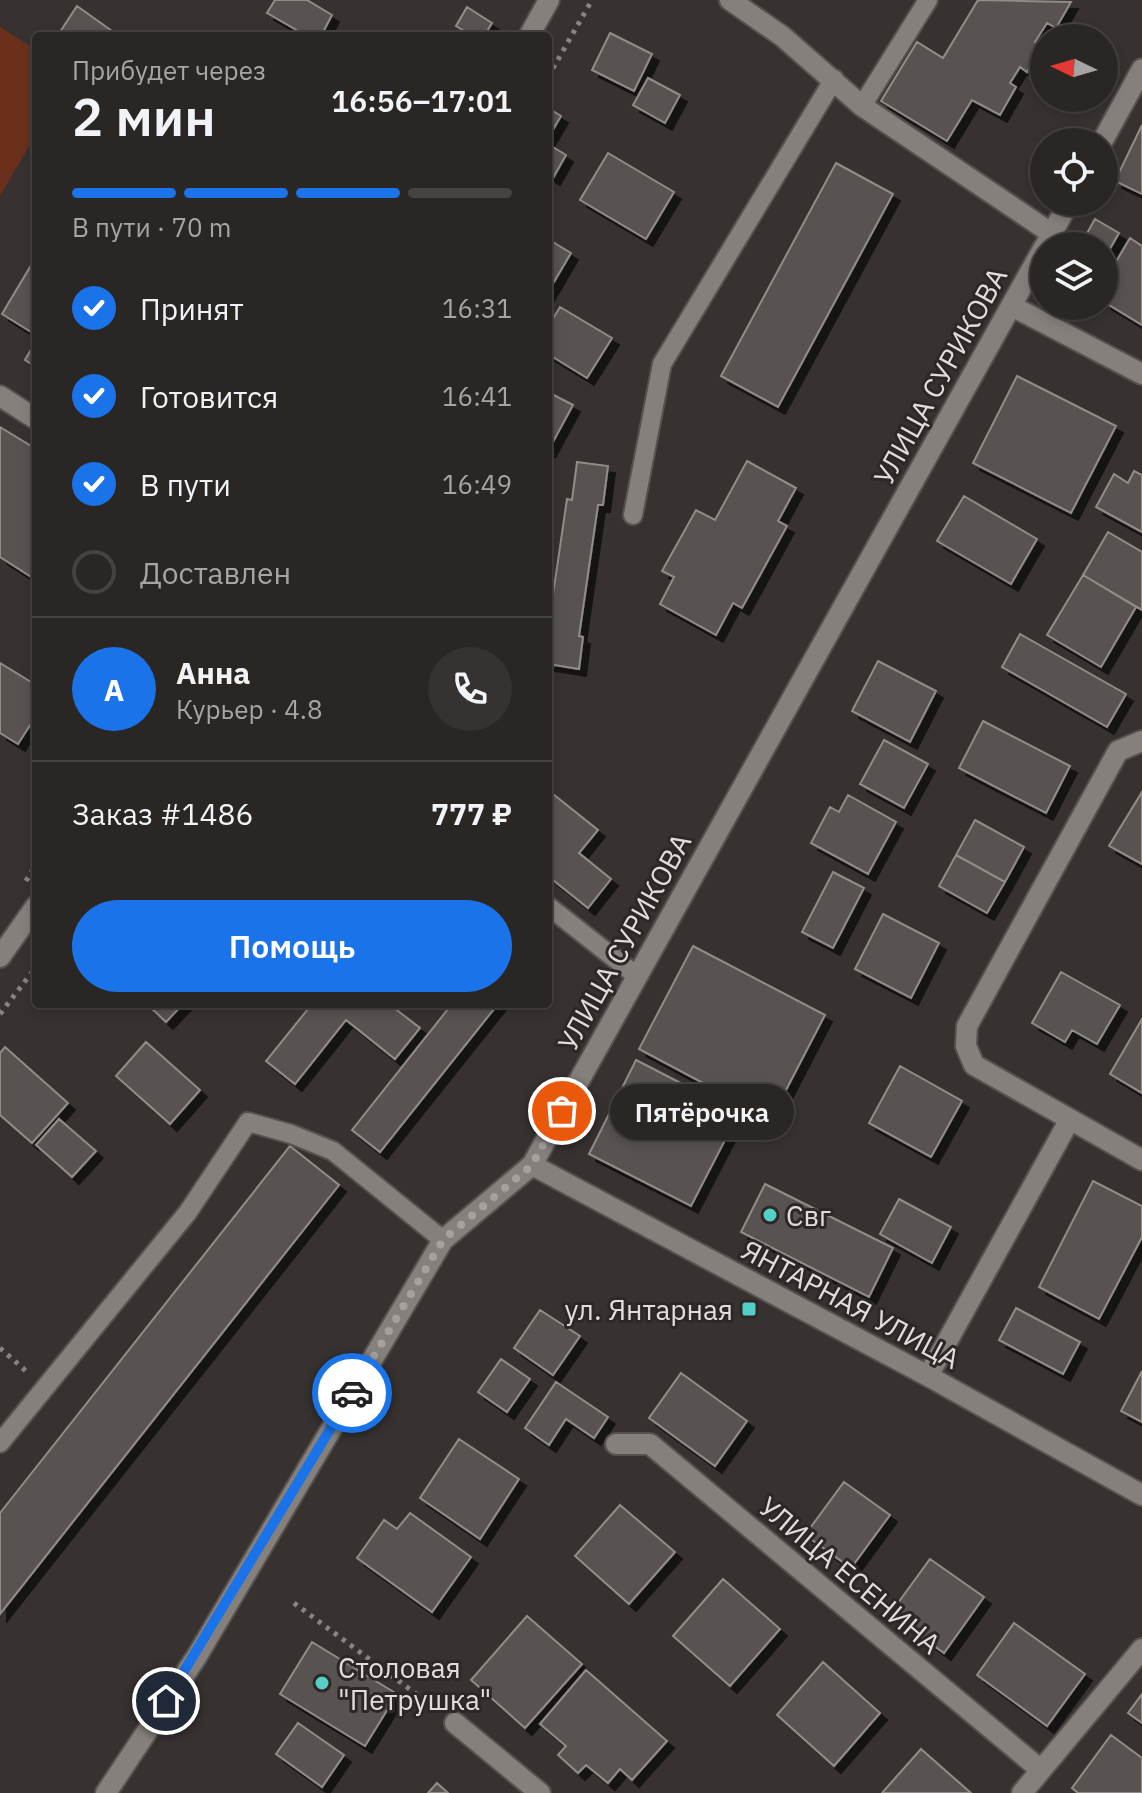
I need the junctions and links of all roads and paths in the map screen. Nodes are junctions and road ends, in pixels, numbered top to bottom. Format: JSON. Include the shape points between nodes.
{"nodes":[{"id":1,"x":549,"y":0,"type":"edge"},
{"id":2,"x":592,"y":0,"type":"edge"},
{"id":3,"x":730,"y":0,"type":"edge"},
{"id":4,"x":928,"y":0,"type":"edge"},
{"id":5,"x":531,"y":32,"type":"edge"},
{"id":6,"x":1142,"y":69,"type":"edge"},
{"id":7,"x":552,"y":70,"type":"edge"},
{"id":8,"x":834,"y":79,"type":"junction"},
{"id":9,"x":862,"y":106,"type":"junction"},
{"id":10,"x":1110,"y":128,"type":"edge"},
{"id":11,"x":1033,"y":232,"type":"edge"},
{"id":12,"x":1030,"y":273,"type":"edge"},
{"id":13,"x":1012,"y":306,"type":"junction"},
{"id":14,"x":1142,"y":374,"type":"edge"},
{"id":15,"x":0,"y":396,"type":"edge"},
{"id":16,"x":32,"y":416,"type":"edge"},
{"id":17,"x":633,"y":515,"type":"dead end"},
{"id":18,"x":1142,"y":741,"type":"edge"},
{"id":19,"x":552,"y":909,"type":"edge"},
{"id":20,"x":32,"y":912,"type":"edge"},
{"id":21,"x":0,"y":957,"type":"edge"},
{"id":22,"x":32,"y":972,"type":"edge"},
{"id":23,"x":637,"y":976,"type":"junction"},
{"id":24,"x":0,"y":1014,"type":"edge"},
{"id":25,"x":1069,"y":1121,"type":"junction"},
{"id":26,"x":1142,"y":1160,"type":"edge"},
{"id":27,"x":532,"y":1165,"type":"junction"},
{"id":28,"x":443,"y":1240,"type":"junction"},
{"id":29,"x":0,"y":1348,"type":"edge"},
{"id":30,"x":928,"y":1376,"type":"junction"},
{"id":31,"x":44,"y":1388,"type":"junction"},
{"id":32,"x":0,"y":1443,"type":"edge"},
{"id":33,"x":616,"y":1444,"type":"dead end"},
{"id":34,"x":1142,"y":1495,"type":"edge"},
{"id":35,"x":294,"y":1603,"type":"dead end"},
{"id":36,"x":1142,"y":1649,"type":"edge"},
{"id":37,"x":455,"y":1723,"type":"joint"},
{"id":38,"x":1041,"y":1770,"type":"junction"},
{"id":39,"x":106,"y":1793,"type":"edge"},
{"id":40,"x":540,"y":1793,"type":"edge"},
{"id":41,"x":1022,"y":1793,"type":"edge"}],
"edges":[{"from":1,"to":5,"type":"street"},
{"from":2,"to":7,"type":"path"},
{"from":3,"to":8,"type":"street"},
{"from":4,"to":9,"type":"lane"},
{"from":6,"to":10,"type":"street"},
{"from":8,"to":9,"type":"street"},
{"from":8,"to":17,"type":"lane","via":[[662,364]]},
{"from":9,"to":11,"type":"street"},
{"from":12,"to":13,"type":"street","name":"УЛИЦА СУРИКОВА"},
{"from":13,"to":14,"type":"street"},
{"from":13,"to":23,"type":"street","name":"УЛИЦА СУРИКОВА"},
{"from":15,"to":16,"type":"street"},
{"from":18,"to":25,"type":"street","via":[[1118,751],[967,1026],[966,1046],[974,1065]]},
{"from":19,"to":23,"type":"lane"},
{"from":20,"to":21,"type":"street"},
{"from":22,"to":24,"type":"path"},
{"from":23,"to":27,"type":"street","name":"УЛИЦА СУРИКОВА"},
{"from":25,"to":26,"type":"street"},
{"from":25,"to":30,"type":"street"},
{"from":27,"to":28,"type":"street","name":"УЛИЦА СУРИКОВА"},
{"from":27,"to":30,"type":"street","name":"ЯНТАРНАЯ УЛИЦА"},
{"from":28,"to":31,"type":"lane","via":[[333,1151],[248,1122],[188,1212]]},
{"from":28,"to":39,"type":"street","name":"УЛИЦА СУРИКОВА","via":[[197,1656]]},
{"from":29,"to":31,"type":"path"},
{"from":30,"to":34,"type":"street","name":"ЯНТАРНАЯ УЛИЦА"},
{"from":31,"to":32,"type":"lane"},
{"from":33,"to":38,"type":"street","name":"УЛИЦА ЕСЕНИНА","via":[[650,1444]]},
{"from":35,"to":37,"type":"path"},
{"from":36,"to":38,"type":"street"},
{"from":37,"to":40,"type":"street"},
{"from":38,"to":41,"type":"street"}]}
